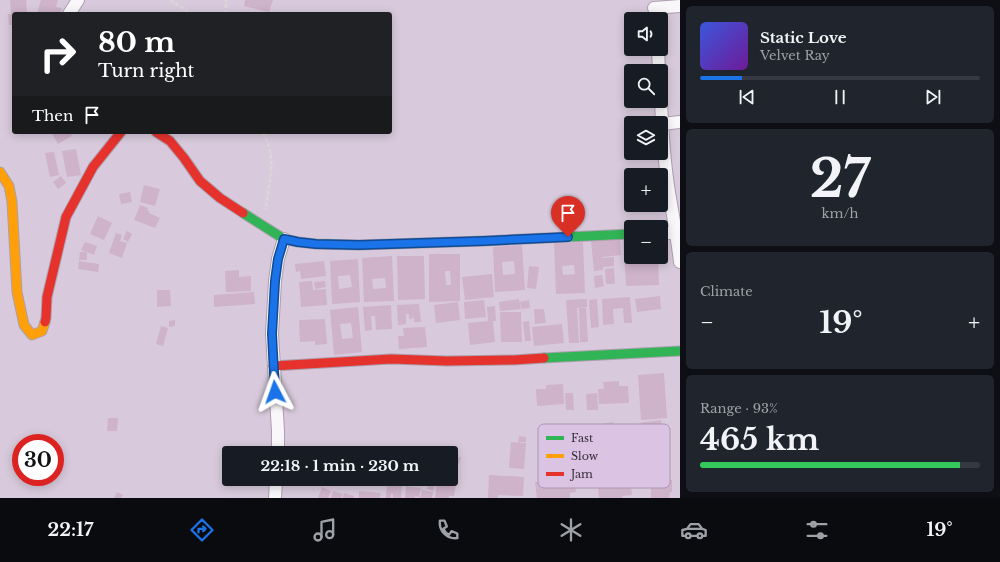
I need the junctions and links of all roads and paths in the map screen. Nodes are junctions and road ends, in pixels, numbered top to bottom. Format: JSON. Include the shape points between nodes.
{"nodes":[{"id":1,"x":78,"y":0,"type":"edge"},
{"id":2,"x":170,"y":0,"type":"edge"},
{"id":3,"x":226,"y":0,"type":"edge"},
{"id":4,"x":680,"y":6,"type":"edge"},
{"id":5,"x":654,"y":9,"type":"edge"},
{"id":6,"x":70,"y":12,"type":"edge"},
{"id":7,"x":189,"y":12,"type":"edge"},
{"id":8,"x":226,"y":12,"type":"edge"},
{"id":9,"x":680,"y":122,"type":"edge"},
{"id":10,"x":668,"y":123,"type":"edge"},
{"id":11,"x":119,"y":134,"type":"edge"},
{"id":12,"x":159,"y":134,"type":"edge"},
{"id":13,"x":265,"y":134,"type":"edge"},
{"id":14,"x":665,"y":160,"type":"edge"},
{"id":15,"x":0,"y":172,"type":"edge"},
{"id":16,"x":265,"y":227,"type":"junction"},
{"id":17,"x":678,"y":233,"type":"edge"},
{"id":18,"x":624,"y":234,"type":"edge"},
{"id":19,"x":284,"y":239,"type":"junction"},
{"id":20,"x":680,"y":262,"type":"edge"},
{"id":21,"x":680,"y":351,"type":"edge"},
{"id":22,"x":273,"y":366,"type":"junction"},
{"id":23,"x":278,"y":446,"type":"edge"},
{"id":24,"x":275,"y":486,"type":"edge"},
{"id":25,"x":274,"y":498,"type":"edge"}],
"edges":[{"from":1,"to":6,"type":"street"},
{"from":2,"to":7,"type":"path"},
{"from":3,"to":8,"type":"path"},
{"from":4,"to":5,"type":"street"},
{"from":9,"to":10,"type":"street"},
{"from":11,"to":15,"type":"street","via":[[93,167],[66,217],[47,297],[46,318],[42,331],[32,335],[24,325],[17,292],[12,202],[9,186]]},
{"from":12,"to":16,"type":"street","via":[[170,141],[200,181]]},
{"from":13,"to":16,"type":"path","via":[[270,148],[271,163]]},
{"from":14,"to":17,"type":"street"},
{"from":16,"to":19,"type":"street"},
{"from":17,"to":20,"type":"street"},
{"from":18,"to":19,"type":"street","via":[[359,245],[316,244]]},
{"from":19,"to":22,"type":"street","via":[[275,281]]},
{"from":21,"to":22,"type":"street","via":[[514,360],[391,359]]},
{"from":22,"to":23,"type":"street"},
{"from":24,"to":25,"type":"street"}]}
